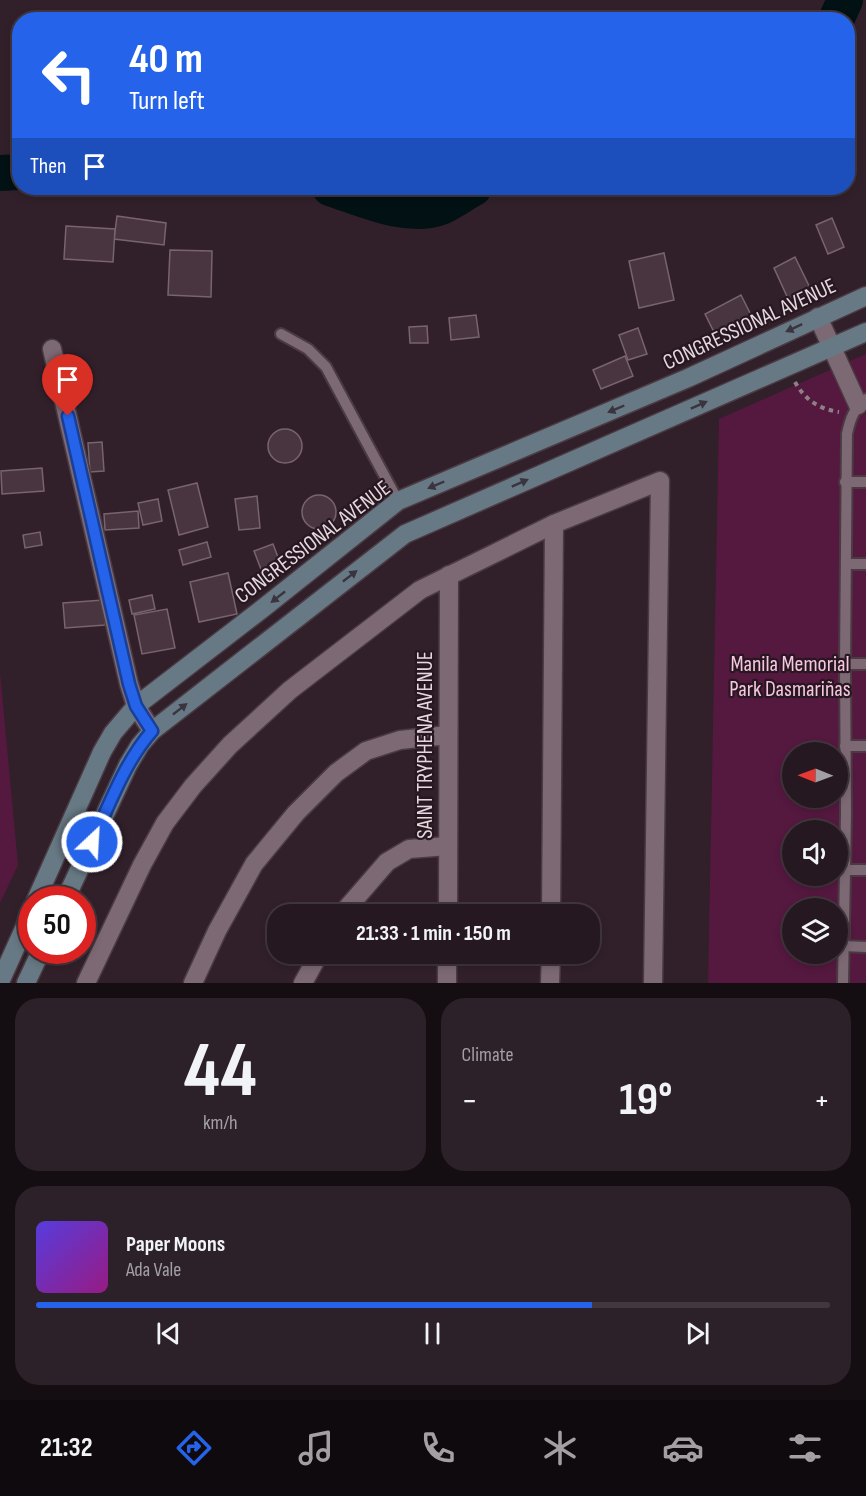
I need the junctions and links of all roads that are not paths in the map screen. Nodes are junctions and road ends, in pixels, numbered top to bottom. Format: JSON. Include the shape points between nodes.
{"nodes":[{"id":1,"x":866,"y":296,"type":"edge"},
{"id":2,"x":818,"y":317,"type":"junction"},
{"id":3,"x":866,"y":332,"type":"edge"},
{"id":4,"x":281,"y":334,"type":"dead end"},
{"id":5,"x":832,"y":346,"type":"junction"},
{"id":6,"x":52,"y":349,"type":"dead end"},
{"id":7,"x":859,"y":406,"type":"edge"},
{"id":8,"x":845,"y":482,"type":"junction"},
{"id":9,"x":866,"y":483,"type":"edge"},
{"id":10,"x":398,"y":501,"type":"junction"},
{"id":11,"x":554,"y":524,"type":"junction"},
{"id":12,"x":847,"y":564,"type":"junction"},
{"id":13,"x":866,"y":564,"type":"edge"},
{"id":14,"x":449,"y":575,"type":"junction"},
{"id":15,"x":845,"y":664,"type":"junction"},
{"id":16,"x":866,"y":664,"type":"edge"},
{"id":17,"x":136,"y":706,"type":"junction"},
{"id":18,"x":152,"y":731,"type":"junction"},
{"id":19,"x":448,"y":735,"type":"junction"},
{"id":20,"x":844,"y":742,"type":"edge"},
{"id":21,"x":848,"y":746,"type":"edge"},
{"id":22,"x":866,"y":746,"type":"edge"},
{"id":23,"x":448,"y":846,"type":"junction"},
{"id":24,"x":848,"y":870,"type":"edge"},
{"id":25,"x":866,"y":870,"type":"edge"},
{"id":26,"x":42,"y":886,"type":"edge"},
{"id":27,"x":72,"y":886,"type":"edge"},
{"id":28,"x":351,"y":904,"type":"edge"},
{"id":29,"x":448,"y":904,"type":"edge"},
{"id":30,"x":551,"y":904,"type":"edge"},
{"id":31,"x":18,"y":942,"type":"edge"},
{"id":32,"x":848,"y":946,"type":"edge"},
{"id":33,"x":866,"y":947,"type":"edge"},
{"id":34,"x":35,"y":964,"type":"edge"},
{"id":35,"x":313,"y":964,"type":"edge"},
{"id":36,"x":447,"y":964,"type":"edge"},
{"id":37,"x":550,"y":964,"type":"edge"},
{"id":38,"x":843,"y":964,"type":"edge"},
{"id":39,"x":0,"y":982,"type":"edge"},
{"id":40,"x":26,"y":983,"type":"edge"},
{"id":41,"x":86,"y":983,"type":"edge"},
{"id":42,"x":193,"y":983,"type":"edge"},
{"id":43,"x":303,"y":983,"type":"edge"},
{"id":44,"x":447,"y":983,"type":"edge"},
{"id":45,"x":550,"y":983,"type":"edge"},
{"id":46,"x":653,"y":983,"type":"edge"},
{"id":47,"x":843,"y":983,"type":"edge"}],
"edges":[{"from":1,"to":2,"type":"main road","name":"CONGRESSIONAL AVENUE"},
{"from":2,"to":5,"type":"street"},
{"from":2,"to":10,"type":"main road","name":"CONGRESSIONAL AVENUE","one_way":true,"via":[[687,378]]},
{"from":3,"to":5,"type":"main road"},
{"from":4,"to":10,"type":"lane","via":[[308,349],[326,367]]},
{"from":5,"to":7,"type":"street"},
{"from":18,"to":5,"type":"main road","one_way":true,"via":[[405,534]]},
{"from":6,"to":17,"type":"street"},
{"from":7,"to":8,"type":"lane","via":[[847,434]]},
{"from":8,"to":9,"type":"lane"},
{"from":8,"to":12,"type":"lane"},
{"from":10,"to":17,"type":"main road","name":"CONGRESSIONAL AVENUE","one_way":true},
{"from":11,"to":14,"type":"street"},
{"from":11,"to":30,"type":"street"},
{"from":11,"to":46,"type":"street","via":[[660,481]]},
{"from":12,"to":13,"type":"lane"},
{"from":12,"to":15,"type":"lane"},
{"from":14,"to":19,"type":"street","name":"SAINT TRYPHENA AVENUE"},
{"from":14,"to":41,"type":"street","via":[[420,590],[290,690],[230,745],[193,786],[165,823],[142,865]]},
{"from":15,"to":16,"type":"lane"},
{"from":15,"to":20,"type":"lane"},
{"from":17,"to":18,"type":"street"},
{"from":17,"to":26,"type":"main road","name":"CONGRESSIONAL AVENUE","via":[[102,752]]},
{"from":18,"to":27,"type":"main road","via":[[128,765]]},
{"from":19,"to":23,"type":"street","name":"SAINT TRYPHENA AVENUE"},
{"from":19,"to":42,"type":"street","via":[[400,740],[366,751],[336,773],[254,864]]},
{"from":21,"to":22,"type":"lane"},
{"from":23,"to":28,"type":"street","via":[[409,849],[387,862]]},
{"from":23,"to":29,"type":"street","name":"SAINT TRYPHENA AVENUE"},
{"from":24,"to":25,"type":"lane"},
{"from":31,"to":39,"type":"main road"},
{"from":32,"to":33,"type":"lane"},
{"from":34,"to":40,"type":"main road"},
{"from":35,"to":43,"type":"street"},
{"from":36,"to":44,"type":"street"},
{"from":37,"to":45,"type":"street"},
{"from":38,"to":47,"type":"lane"}]}
